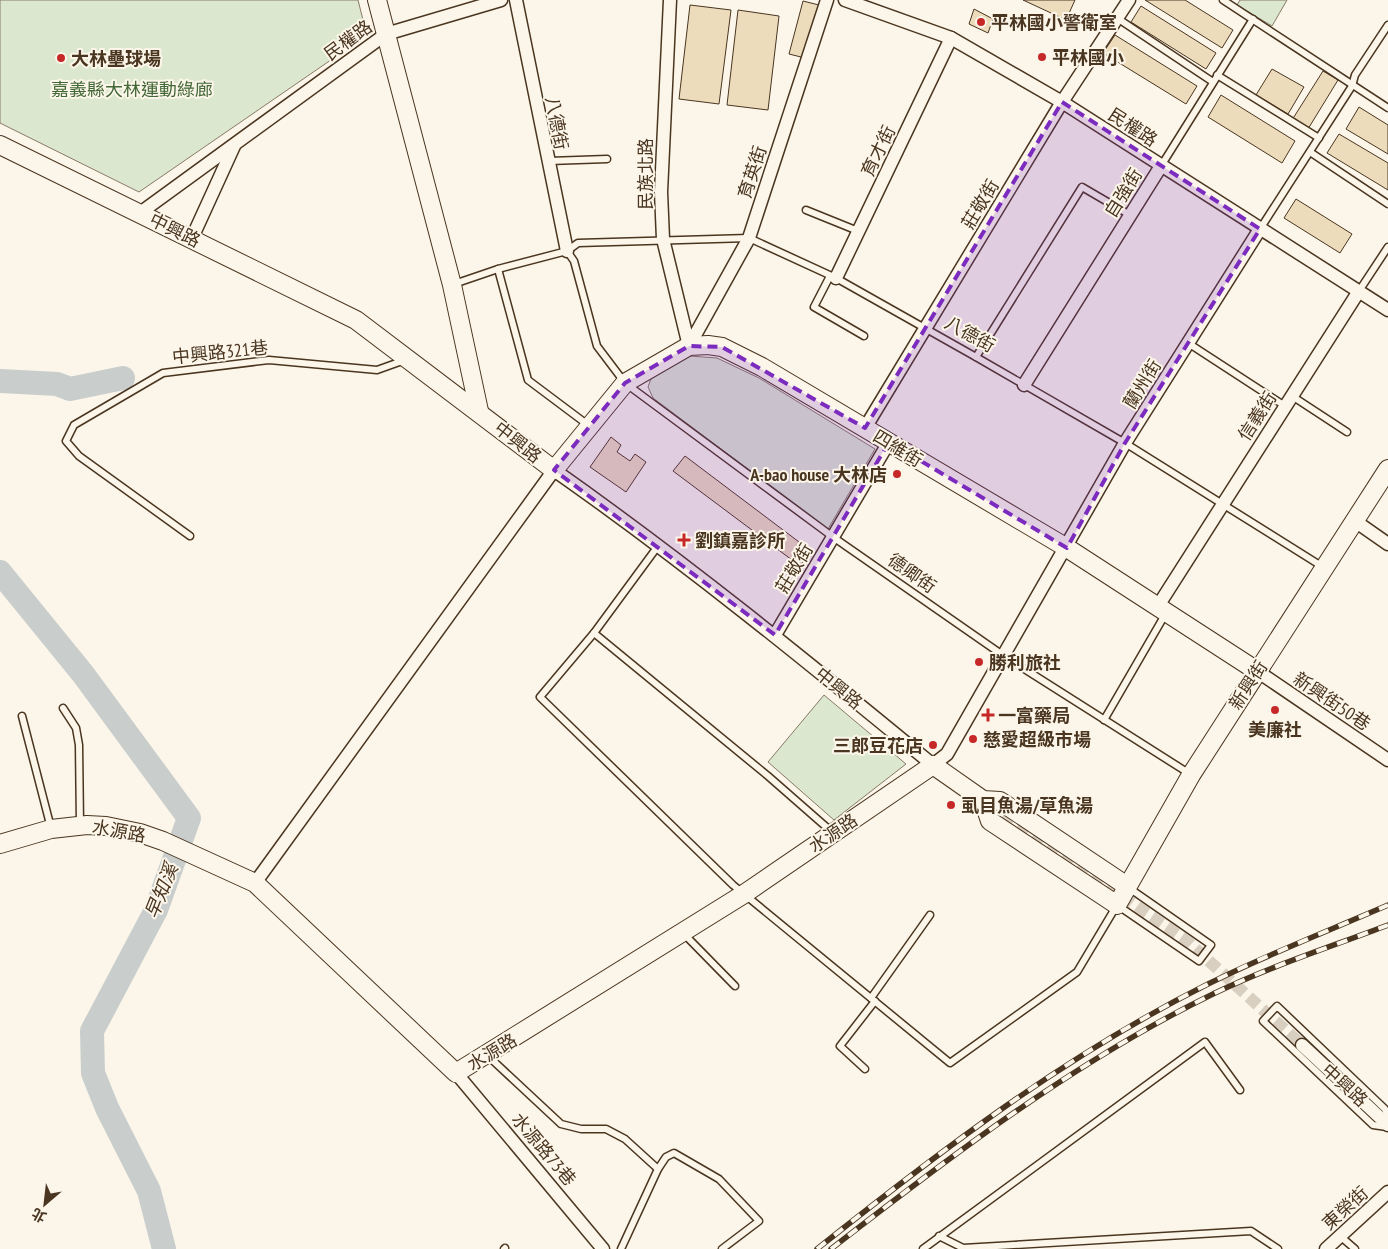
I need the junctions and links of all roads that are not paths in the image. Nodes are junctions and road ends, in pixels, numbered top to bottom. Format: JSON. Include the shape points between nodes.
{"nodes":[{"id":1,"x":377,"y":0,"type":"edge"},
{"id":2,"x":501,"y":0,"type":"edge"},
{"id":3,"x":516,"y":0,"type":"edge"},
{"id":4,"x":670,"y":0,"type":"edge"},
{"id":5,"x":827,"y":0,"type":"edge"},
{"id":6,"x":845,"y":0,"type":"edge"},
{"id":7,"x":1129,"y":0,"type":"edge"},
{"id":8,"x":1223,"y":0,"type":"edge"},
{"id":9,"x":1117,"y":18,"type":"junction"},
{"id":10,"x":1253,"y":19,"type":"junction"},
{"id":11,"x":1388,"y":25,"type":"edge"},
{"id":12,"x":386,"y":34,"type":"junction"},
{"id":13,"x":951,"y":38,"type":"junction"},
{"id":14,"x":1217,"y":75,"type":"junction"},
{"id":15,"x":1214,"y":82,"type":"junction"},
{"id":16,"x":1352,"y":86,"type":"junction"},
{"id":17,"x":1062,"y":102,"type":"junction"},
{"id":18,"x":1388,"y":108,"type":"edge"},
{"id":19,"x":1319,"y":138,"type":"junction"},
{"id":20,"x":0,"y":145,"type":"edge"},
{"id":21,"x":234,"y":146,"type":"junction"},
{"id":22,"x":1310,"y":152,"type":"junction"},
{"id":23,"x":607,"y":158,"type":"dead end"},
{"id":24,"x":547,"y":161,"type":"junction"},
{"id":25,"x":1161,"y":166,"type":"junction"},
{"id":26,"x":1388,"y":204,"type":"edge"},
{"id":27,"x":806,"y":210,"type":"dead end"},
{"id":28,"x":140,"y":212,"type":"junction"},
{"id":29,"x":1130,"y":215,"type":"junction"},
{"id":30,"x":1260,"y":229,"type":"junction"},
{"id":31,"x":858,"y":231,"type":"junction"},
{"id":32,"x":192,"y":238,"type":"junction"},
{"id":33,"x":749,"y":238,"type":"junction"},
{"id":34,"x":663,"y":239,"type":"junction"},
{"id":35,"x":1388,"y":247,"type":"edge"},
{"id":36,"x":567,"y":251,"type":"junction"},
{"id":37,"x":498,"y":269,"type":"junction"},
{"id":38,"x":833,"y":277,"type":"junction"},
{"id":39,"x":452,"y":285,"type":"junction"},
{"id":40,"x":1358,"y":291,"type":"junction"},
{"id":41,"x":1388,"y":310,"type":"edge"},
{"id":42,"x":925,"y":329,"type":"junction"},
{"id":43,"x":864,"y":336,"type":"dead end"},
{"id":44,"x":1188,"y":344,"type":"junction"},
{"id":45,"x":689,"y":346,"type":"junction"},
{"id":46,"x":976,"y":357,"type":"junction"},
{"id":47,"x":406,"y":359,"type":"junction"},
{"id":48,"x":625,"y":383,"type":"junction"},
{"id":49,"x":1024,"y":385,"type":"junction"},
{"id":50,"x":1288,"y":400,"type":"junction"},
{"id":51,"x":479,"y":411,"type":"junction"},
{"id":52,"x":589,"y":426,"type":"junction"},
{"id":53,"x":865,"y":428,"type":"junction"},
{"id":54,"x":1347,"y":432,"type":"dead end"},
{"id":55,"x":889,"y":442,"type":"junction"},
{"id":56,"x":1125,"y":443,"type":"junction"},
{"id":57,"x":1388,"y":469,"type":"edge"},
{"id":58,"x":554,"y":470,"type":"junction"},
{"id":59,"x":1222,"y":503,"type":"junction"},
{"id":60,"x":1355,"y":521,"type":"junction"},
{"id":61,"x":190,"y":536,"type":"dead end"},
{"id":62,"x":833,"y":537,"type":"junction"},
{"id":63,"x":1388,"y":544,"type":"edge"},
{"id":64,"x":658,"y":546,"type":"junction"},
{"id":65,"x":1067,"y":548,"type":"junction"},
{"id":66,"x":1324,"y":568,"type":"junction"},
{"id":67,"x":1163,"y":609,"type":"junction"},
{"id":68,"x":594,"y":633,"type":"junction"},
{"id":69,"x":774,"y":635,"type":"junction"},
{"id":70,"x":1004,"y":656,"type":"junction"},
{"id":71,"x":1257,"y":671,"type":"junction"},
{"id":72,"x":63,"y":708,"type":"dead end"},
{"id":73,"x":22,"y":716,"type":"dead end"},
{"id":74,"x":1104,"y":720,"type":"junction"},
{"id":75,"x":1387,"y":756,"type":"edge"},
{"id":76,"x":933,"y":765,"type":"junction"},
{"id":77,"x":1191,"y":775,"type":"junction"},
{"id":78,"x":988,"y":803,"type":"junction"},
{"id":79,"x":80,"y":826,"type":"junction"},
{"id":80,"x":51,"y":829,"type":"junction"},
{"id":81,"x":833,"y":833,"type":"junction"},
{"id":82,"x":0,"y":844,"type":"edge"},
{"id":83,"x":255,"y":883,"type":"junction"},
{"id":84,"x":1127,"y":886,"type":"junction"},
{"id":85,"x":744,"y":894,"type":"junction"},
{"id":86,"x":1117,"y":905,"type":"junction"},
{"id":87,"x":930,"y":915,"type":"dead end"},
{"id":88,"x":683,"y":933,"type":"junction"},
{"id":89,"x":736,"y":986,"type":"dead end"},
{"id":90,"x":873,"y":999,"type":"junction"},
{"id":91,"x":1302,"y":1045,"type":"tunnel mouth"},
{"id":92,"x":488,"y":1055,"type":"junction"},
{"id":93,"x":865,"y":1069,"type":"dead end"},
{"id":94,"x":456,"y":1073,"type":"junction"},
{"id":95,"x":1240,"y":1090,"type":"dead end"},
{"id":96,"x":1388,"y":1117,"type":"edge"},
{"id":97,"x":1388,"y":1126,"type":"edge"},
{"id":98,"x":658,"y":1169,"type":"junction"},
{"id":99,"x":1388,"y":1192,"type":"edge"},
{"id":100,"x":939,"y":1236,"type":"junction"},
{"id":101,"x":1340,"y":1236,"type":"junction"},
{"id":102,"x":1097,"y":1242,"type":"junction"},
{"id":103,"x":603,"y":1249,"type":"edge"},
{"id":104,"x":621,"y":1249,"type":"edge"},
{"id":105,"x":722,"y":1249,"type":"edge"},
{"id":106,"x":923,"y":1249,"type":"edge"},
{"id":107,"x":1087,"y":1249,"type":"edge"},
{"id":108,"x":1278,"y":1249,"type":"edge"},
{"id":109,"x":1326,"y":1249,"type":"edge"},
{"id":110,"x":1354,"y":1249,"type":"edge"}],
"edges":[{"from":1,"to":12,"type":"street"},
{"from":2,"to":12,"type":"street","name":"民權路"},
{"from":3,"to":24,"type":"street","name":"八德街"},
{"from":4,"to":34,"type":"street","name":"民族北路","via":[[661,147]]},
{"from":5,"to":33,"type":"street","name":"育英街"},
{"from":6,"to":13,"type":"street","name":"民權路"},
{"from":7,"to":9,"type":"street","name":"莊敬街"},
{"from":8,"to":10,"type":"lane"},
{"from":9,"to":15,"type":"lane"},
{"from":9,"to":17,"type":"street","name":"莊敬街"},
{"from":10,"to":14,"type":"lane","name":"自強街"},
{"from":10,"to":16,"type":"lane"},
{"from":11,"to":16,"type":"lane","name":"蘭州街","via":[[1355,75]]},
{"from":12,"to":21,"type":"street","name":"民權路"},
{"from":12,"to":39,"type":"street"},
{"from":13,"to":17,"type":"street","name":"民權路"},
{"from":13,"to":31,"type":"street","name":"育才街"},
{"from":14,"to":15,"type":"lane","name":"自強街"},
{"from":14,"to":19,"type":"lane"},
{"from":15,"to":25,"type":"lane","name":"自強街"},
{"from":16,"to":18,"type":"lane"},
{"from":16,"to":19,"type":"lane","name":"蘭州街"},
{"from":17,"to":25,"type":"street","name":"民權路"},
{"from":17,"to":42,"type":"street","name":"莊敬街"},
{"from":19,"to":22,"type":"lane","name":"蘭州街"},
{"from":20,"to":28,"type":"street","name":"中興路"},
{"from":21,"to":28,"type":"street","name":"民權路"},
{"from":21,"to":32,"type":"street","name":"民權路"},
{"from":22,"to":26,"type":"lane"},
{"from":22,"to":30,"type":"lane","name":"蘭州街"},
{"from":23,"to":24,"type":"lane"},
{"from":24,"to":36,"type":"street","name":"八德街"},
{"from":25,"to":29,"type":"street","name":"自強街"},
{"from":25,"to":30,"type":"street","name":"民權路"},
{"from":27,"to":31,"type":"lane"},
{"from":28,"to":32,"type":"street","name":"中興路"},
{"from":29,"to":46,"type":"lane","via":[[1082,187]]},
{"from":29,"to":49,"type":"street","name":"自強街"},
{"from":30,"to":40,"type":"street","name":"民權路"},
{"from":30,"to":44,"type":"street","name":"蘭州街"},
{"from":31,"to":38,"type":"street","name":"育才街"},
{"from":32,"to":47,"type":"street","name":"中興路","via":[[356,320]]},
{"from":33,"to":34,"type":"lane","name":"八德街"},
{"from":33,"to":38,"type":"lane","name":"八德街"},
{"from":33,"to":45,"type":"street","name":"育英街"},
{"from":34,"to":36,"type":"lane","name":"八德街","via":[[578,243]]},
{"from":34,"to":45,"type":"street","name":"民族北路"},
{"from":35,"to":40,"type":"lane","name":"信義街"},
{"from":36,"to":37,"type":"lane","name":"八德街"},
{"from":36,"to":48,"type":"lane","name":"德卿街","via":[[574,261],[597,346]]},
{"from":37,"to":39,"type":"lane","name":"八德街"},
{"from":37,"to":52,"type":"lane","via":[[528,380]]},
{"from":38,"to":42,"type":"lane","name":"八德街"},
{"from":38,"to":43,"type":"lane","via":[[814,306]]},
{"from":39,"to":51,"type":"street"},
{"from":40,"to":41,"type":"street","name":"民權路"},
{"from":40,"to":50,"type":"street","name":"信義街"},
{"from":42,"to":46,"type":"lane","name":"八德街"},
{"from":42,"to":53,"type":"street","name":"莊敬街"},
{"from":44,"to":50,"type":"lane"},
{"from":44,"to":56,"type":"street","name":"蘭州街"},
{"from":45,"to":48,"type":"street"},
{"from":45,"to":53,"type":"street","name":"四維街","via":[[722,347]]},
{"from":46,"to":49,"type":"lane","name":"八德街"},
{"from":47,"to":51,"type":"street","name":"中興路"},
{"from":47,"to":61,"type":"lane","name":"中興路321巷","via":[[377,370],[269,360],[163,373],[74,425],[66,441],[79,456]]},
{"from":48,"to":52,"type":"street"},
{"from":48,"to":62,"type":"lane","name":"德卿街"},
{"from":49,"to":56,"type":"lane","name":"八德街"},
{"from":50,"to":54,"type":"lane"},
{"from":50,"to":59,"type":"street","name":"信義街"},
{"from":51,"to":58,"type":"street","name":"中興路"},
{"from":52,"to":58,"type":"street"},
{"from":53,"to":55,"type":"street","name":"四維街"},
{"from":55,"to":62,"type":"street","name":"莊敬街"},
{"from":55,"to":65,"type":"street","name":"四維街"},
{"from":56,"to":59,"type":"lane","name":"八德街"},
{"from":56,"to":65,"type":"street","name":"蘭州街"},
{"from":57,"to":60,"type":"street","name":"新興街"},
{"from":58,"to":64,"type":"street","name":"中興路"},
{"from":58,"to":83,"type":"street"},
{"from":59,"to":66,"type":"lane","name":"八德街"},
{"from":59,"to":67,"type":"street","name":"信義街"},
{"from":60,"to":63,"type":"street"},
{"from":60,"to":66,"type":"street","name":"新興街"},
{"from":62,"to":69,"type":"street","name":"莊敬街"},
{"from":62,"to":70,"type":"lane","name":"德卿街"},
{"from":64,"to":68,"type":"lane"},
{"from":64,"to":69,"type":"street","name":"中興路"},
{"from":65,"to":67,"type":"street","name":"四維街"},
{"from":65,"to":70,"type":"street","name":"蘭州街"},
{"from":66,"to":71,"type":"street","name":"新興街"},
{"from":67,"to":71,"type":"street","name":"四維街"},
{"from":67,"to":74,"type":"lane"},
{"from":68,"to":81,"type":"lane"},
{"from":68,"to":85,"type":"lane","via":[[540,697]]},
{"from":69,"to":76,"type":"street","name":"中興路"},
{"from":70,"to":74,"type":"lane","name":"德卿街"},
{"from":70,"to":76,"type":"street","name":"蘭州街","via":[[947,754]]},
{"from":71,"to":75,"type":"street","name":"新興街50巷"},
{"from":71,"to":77,"type":"street","name":"新興街"},
{"from":72,"to":79,"type":"lane","via":[[76,728],[79,745]]},
{"from":73,"to":80,"type":"lane"},
{"from":74,"to":77,"type":"lane","name":"德卿街"},
{"from":76,"to":78,"type":"street","name":"中興路"},
{"from":76,"to":81,"type":"street","name":"水源路"},
{"from":77,"to":84,"type":"street","name":"新興街"},
{"from":78,"to":84,"type":"street","via":[[1000,801]]},
{"from":78,"to":86,"type":"street","via":[[990,821]]},
{"from":79,"to":80,"type":"street","name":"水源路"},
{"from":79,"to":83,"type":"street","name":"水源路","via":[[106,826],[140,833]]},
{"from":80,"to":82,"type":"street","name":"水源路"},
{"from":81,"to":85,"type":"street","name":"水源路"},
{"from":83,"to":94,"type":"street","name":"水源路"},
{"from":84,"to":86,"type":"street","name":"新興街"},
{"from":84,"to":86,"type":"lane","via":[[1211,945],[1199,961]]},
{"from":85,"to":88,"type":"street","name":"水源路"},
{"from":85,"to":90,"type":"lane"},
{"from":86,"to":90,"type":"lane","via":[[1077,972],[950,1063]]},
{"from":87,"to":90,"type":"lane"},
{"from":88,"to":89,"type":"lane"},
{"from":88,"to":92,"type":"street","name":"水源路"},
{"from":90,"to":93,"type":"lane","via":[[840,1046]]},
{"from":91,"to":97,"type":"street","name":"中興路"},
{"from":92,"to":94,"type":"street","name":"水源路"},
{"from":92,"to":98,"type":"lane","via":[[561,1124],[581,1129],[606,1129],[626,1139]]},
{"from":94,"to":103,"type":"street","name":"水源路73巷"},
{"from":95,"to":100,"type":"lane","via":[[1205,1042]]},
{"from":96,"to":97,"type":"lane","via":[[1385,1109],[1277,1006],[1263,1021],[1373,1125]]},
{"from":98,"to":104,"type":"lane"},
{"from":98,"to":105,"type":"lane","via":[[666,1157],[674,1153],[720,1178],[759,1221]]},
{"from":99,"to":101,"type":"street","name":"東榮街"},
{"from":100,"to":102,"type":"lane","via":[[963,1248]]},
{"from":100,"to":106,"type":"lane"},
{"from":101,"to":109,"type":"street","name":"東榮街"},
{"from":101,"to":110,"type":"lane"},
{"from":102,"to":107,"type":"lane"},
{"from":102,"to":108,"type":"lane","via":[[1251,1232]]}]}
